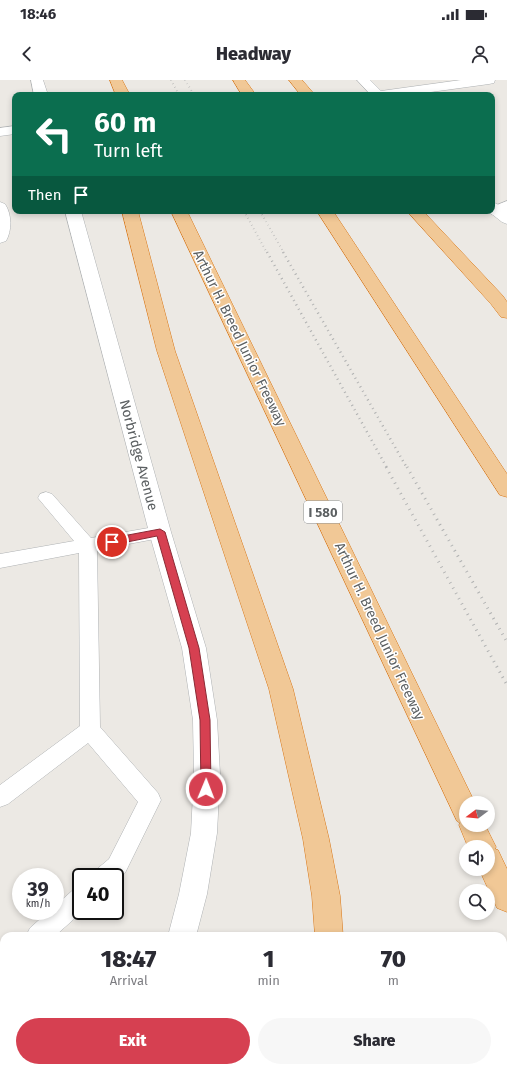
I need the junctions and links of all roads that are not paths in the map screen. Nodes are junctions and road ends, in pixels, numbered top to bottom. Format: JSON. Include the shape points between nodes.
{"nodes":[{"id":1,"x":37,"y":80,"type":"edge"},
{"id":2,"x":116,"y":80,"type":"edge"},
{"id":3,"x":239,"y":80,"type":"edge"},
{"id":4,"x":295,"y":80,"type":"edge"},
{"id":5,"x":363,"y":80,"type":"edge"},
{"id":6,"x":489,"y":80,"type":"edge"},
{"id":7,"x":40,"y":92,"type":"edge"},
{"id":8,"x":122,"y":92,"type":"edge"},
{"id":9,"x":247,"y":92,"type":"edge"},
{"id":10,"x":305,"y":92,"type":"edge"},
{"id":11,"x":375,"y":92,"type":"edge"},
{"id":12,"x":403,"y":92,"type":"edge"},
{"id":13,"x":12,"y":130,"type":"edge"},
{"id":14,"x":0,"y":132,"type":"edge"},
{"id":15,"x":0,"y":207,"type":"edge"},
{"id":16,"x":74,"y":214,"type":"edge"},
{"id":17,"x":131,"y":214,"type":"edge"},
{"id":18,"x":180,"y":214,"type":"edge"},
{"id":19,"x":327,"y":214,"type":"edge"},
{"id":20,"x":418,"y":214,"type":"edge"},
{"id":21,"x":0,"y":238,"type":"edge"},
{"id":22,"x":507,"y":314,"type":"edge"},
{"id":23,"x":507,"y":490,"type":"edge"},
{"id":24,"x":46,"y":498,"type":"dead end"},
{"id":25,"x":160,"y":532,"type":"junction"},
{"id":26,"x":88,"y":546,"type":"junction"},
{"id":27,"x":0,"y":561,"type":"edge"},
{"id":28,"x":90,"y":730,"type":"junction"},
{"id":29,"x":0,"y":797,"type":"edge"},
{"id":30,"x":459,"y":797,"type":"edge"},
{"id":31,"x":115,"y":868,"type":"edge"},
{"id":32,"x":495,"y":874,"type":"edge"},
{"id":33,"x":507,"y":899,"type":"edge"},
{"id":34,"x":72,"y":906,"type":"edge"},
{"id":35,"x":43,"y":932,"type":"edge"},
{"id":36,"x":183,"y":932,"type":"edge"},
{"id":37,"x":330,"y":932,"type":"edge"}],
"edges":[{"from":1,"to":7,"type":"street"},
{"from":2,"to":8,"type":"highway"},
{"from":3,"to":9,"type":"highway"},
{"from":4,"to":10,"type":"highway"},
{"from":5,"to":11,"type":"street"},
{"from":6,"to":12,"type":"street"},
{"from":13,"to":14,"type":"street"},
{"from":15,"to":21,"type":"street","via":[[3,218]]},
{"from":16,"to":25,"type":"street","name":"Norbridge Avenue"},
{"from":17,"to":37,"type":"highway","via":[[166,351],[281,689],[316,839]]},
{"from":18,"to":30,"type":"highway","name":"Arthur H. Breed Junior Freeway","number":"I 580"},
{"from":19,"to":23,"type":"highway"},
{"from":20,"to":22,"type":"highway"},
{"from":24,"to":26,"type":"lane"},
{"from":25,"to":26,"type":"lane"},
{"from":25,"to":36,"type":"street","name":"Norbridge Avenue","via":[[194,648],[205,720],[207,774],[204,833]]},
{"from":26,"to":27,"type":"lane"},
{"from":26,"to":28,"type":"lane"},
{"from":28,"to":29,"type":"lane"},
{"from":28,"to":31,"type":"lane","via":[[150,800]]},
{"from":32,"to":33,"type":"highway"},
{"from":34,"to":35,"type":"lane"}]}
